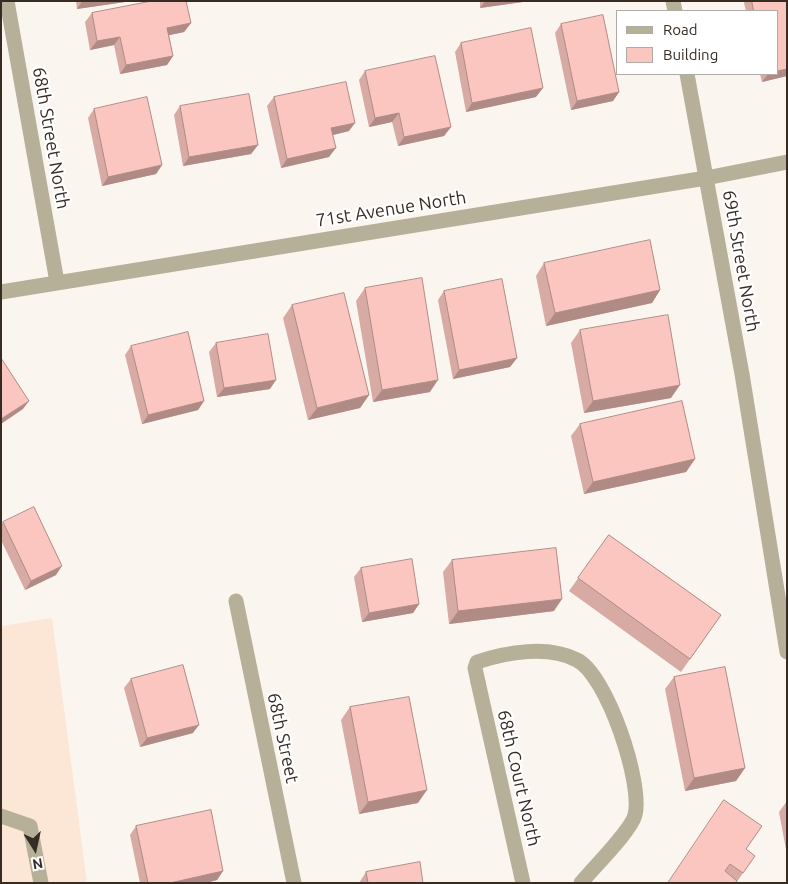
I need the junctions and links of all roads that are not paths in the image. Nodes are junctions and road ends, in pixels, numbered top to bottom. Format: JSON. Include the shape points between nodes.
{"nodes":[{"id":1,"x":7,"y":1,"type":"edge"},
{"id":2,"x":687,"y":75,"type":"edge"},
{"id":3,"x":787,"y":162,"type":"edge"},
{"id":4,"x":706,"y":178,"type":"junction"},
{"id":5,"x":57,"y":282,"type":"junction"},
{"id":6,"x":1,"y":292,"type":"edge"},
{"id":7,"x":236,"y":601,"type":"dead end"},
{"id":8,"x":787,"y":652,"type":"edge"},
{"id":9,"x":1,"y":816,"type":"edge"},
{"id":10,"x":41,"y":883,"type":"edge"},
{"id":11,"x":294,"y":883,"type":"edge"},
{"id":12,"x":523,"y":883,"type":"edge"},
{"id":13,"x":581,"y":883,"type":"edge"}],
"edges":[{"from":1,"to":5,"type":"street","name":"68th Street North"},
{"from":2,"to":4,"type":"street","name":"69th Street North"},
{"from":3,"to":4,"type":"street","name":"71st Avenue North"},
{"from":4,"to":5,"type":"street","name":"71st Avenue North"},
{"from":4,"to":8,"type":"street","name":"69th Street North"},
{"from":5,"to":6,"type":"street","name":"71st Avenue North"},
{"from":7,"to":11,"type":"street","name":"68th Street"},
{"from":9,"to":10,"type":"street","via":[[30,826]]},
{"from":12,"to":13,"type":"street","name":"68th Court North","via":[[475,668],[477,662],[533,651],[546,651],[580,661],[588,669],[605,694],[632,769],[636,814]]}]}
